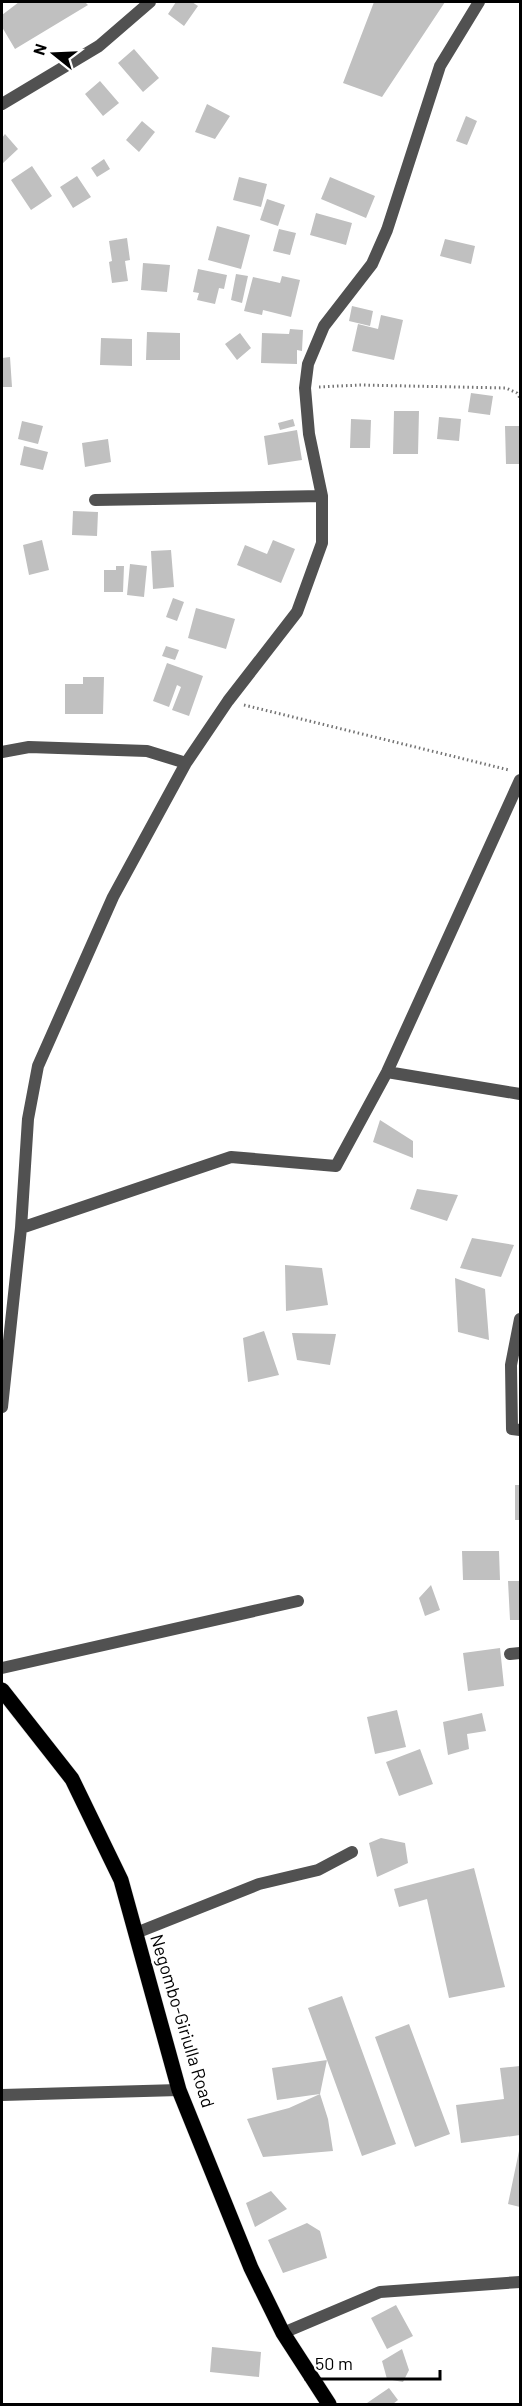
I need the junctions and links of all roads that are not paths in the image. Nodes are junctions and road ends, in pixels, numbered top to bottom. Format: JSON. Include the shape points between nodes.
{"nodes":[{"id":1,"x":150,"y":2,"type":"edge"},
{"id":2,"x":479,"y":2,"type":"edge"},
{"id":3,"x":2,"y":104,"type":"edge"},
{"id":4,"x":322,"y":496,"type":"junction"},
{"id":5,"x":95,"y":500,"type":"dead end"},
{"id":6,"x":2,"y":752,"type":"edge"},
{"id":7,"x":186,"y":763,"type":"junction"},
{"id":8,"x":520,"y":780,"type":"edge"},
{"id":9,"x":387,"y":1072,"type":"junction"},
{"id":10,"x":520,"y":1094,"type":"edge"},
{"id":11,"x":21,"y":1228,"type":"junction"},
{"id":12,"x":520,"y":1319,"type":"edge"},
{"id":13,"x":2,"y":1407,"type":"edge"},
{"id":14,"x":520,"y":1430,"type":"edge"},
{"id":15,"x":298,"y":1601,"type":"dead end"},
{"id":16,"x":2,"y":1668,"type":"edge"},
{"id":17,"x":2,"y":1690,"type":"edge"},
{"id":18,"x":352,"y":1852,"type":"dead end"},
{"id":19,"x":136,"y":1933,"type":"junction"},
{"id":20,"x":179,"y":2090,"type":"junction"},
{"id":21,"x":2,"y":2095,"type":"edge"},
{"id":22,"x":520,"y":2282,"type":"edge"},
{"id":23,"x":283,"y":2333,"type":"junction"},
{"id":24,"x":329,"y":2404,"type":"edge"}],
"edges":[{"from":1,"to":3,"type":"street","via":[[99,46]]},
{"from":2,"to":4,"type":"street","via":[[440,66],[387,230],[372,264],[324,326],[308,364],[305,388],[309,434]]},
{"from":4,"to":5,"type":"street"},
{"from":4,"to":7,"type":"street","via":[[322,543],[297,612]]},
{"from":6,"to":7,"type":"street","via":[[29,747],[147,751]]},
{"from":7,"to":11,"type":"street","via":[[113,897],[38,1066],[28,1119]]},
{"from":8,"to":9,"type":"street"},
{"from":9,"to":10,"type":"street"},
{"from":9,"to":11,"type":"street","via":[[336,1166],[231,1157]]},
{"from":11,"to":13,"type":"street"},
{"from":12,"to":14,"type":"street","via":[[511,1365],[510,1400],[512,1429]]},
{"from":15,"to":16,"type":"street"},
{"from":17,"to":19,"type":"main road","name":"Negombo-Giriulla Road","via":[[72,1779],[121,1880]]},
{"from":18,"to":19,"type":"street","via":[[318,1870],[259,1884]]},
{"from":19,"to":20,"type":"main road","name":"Negombo-Giriulla Road"},
{"from":20,"to":21,"type":"street"},
{"from":20,"to":23,"type":"main road","name":"Negombo-Giriulla Road","via":[[251,2268]]},
{"from":22,"to":23,"type":"street","via":[[380,2292]]},
{"from":23,"to":24,"type":"main road","name":"Negombo-Giriulla Road"}]}
